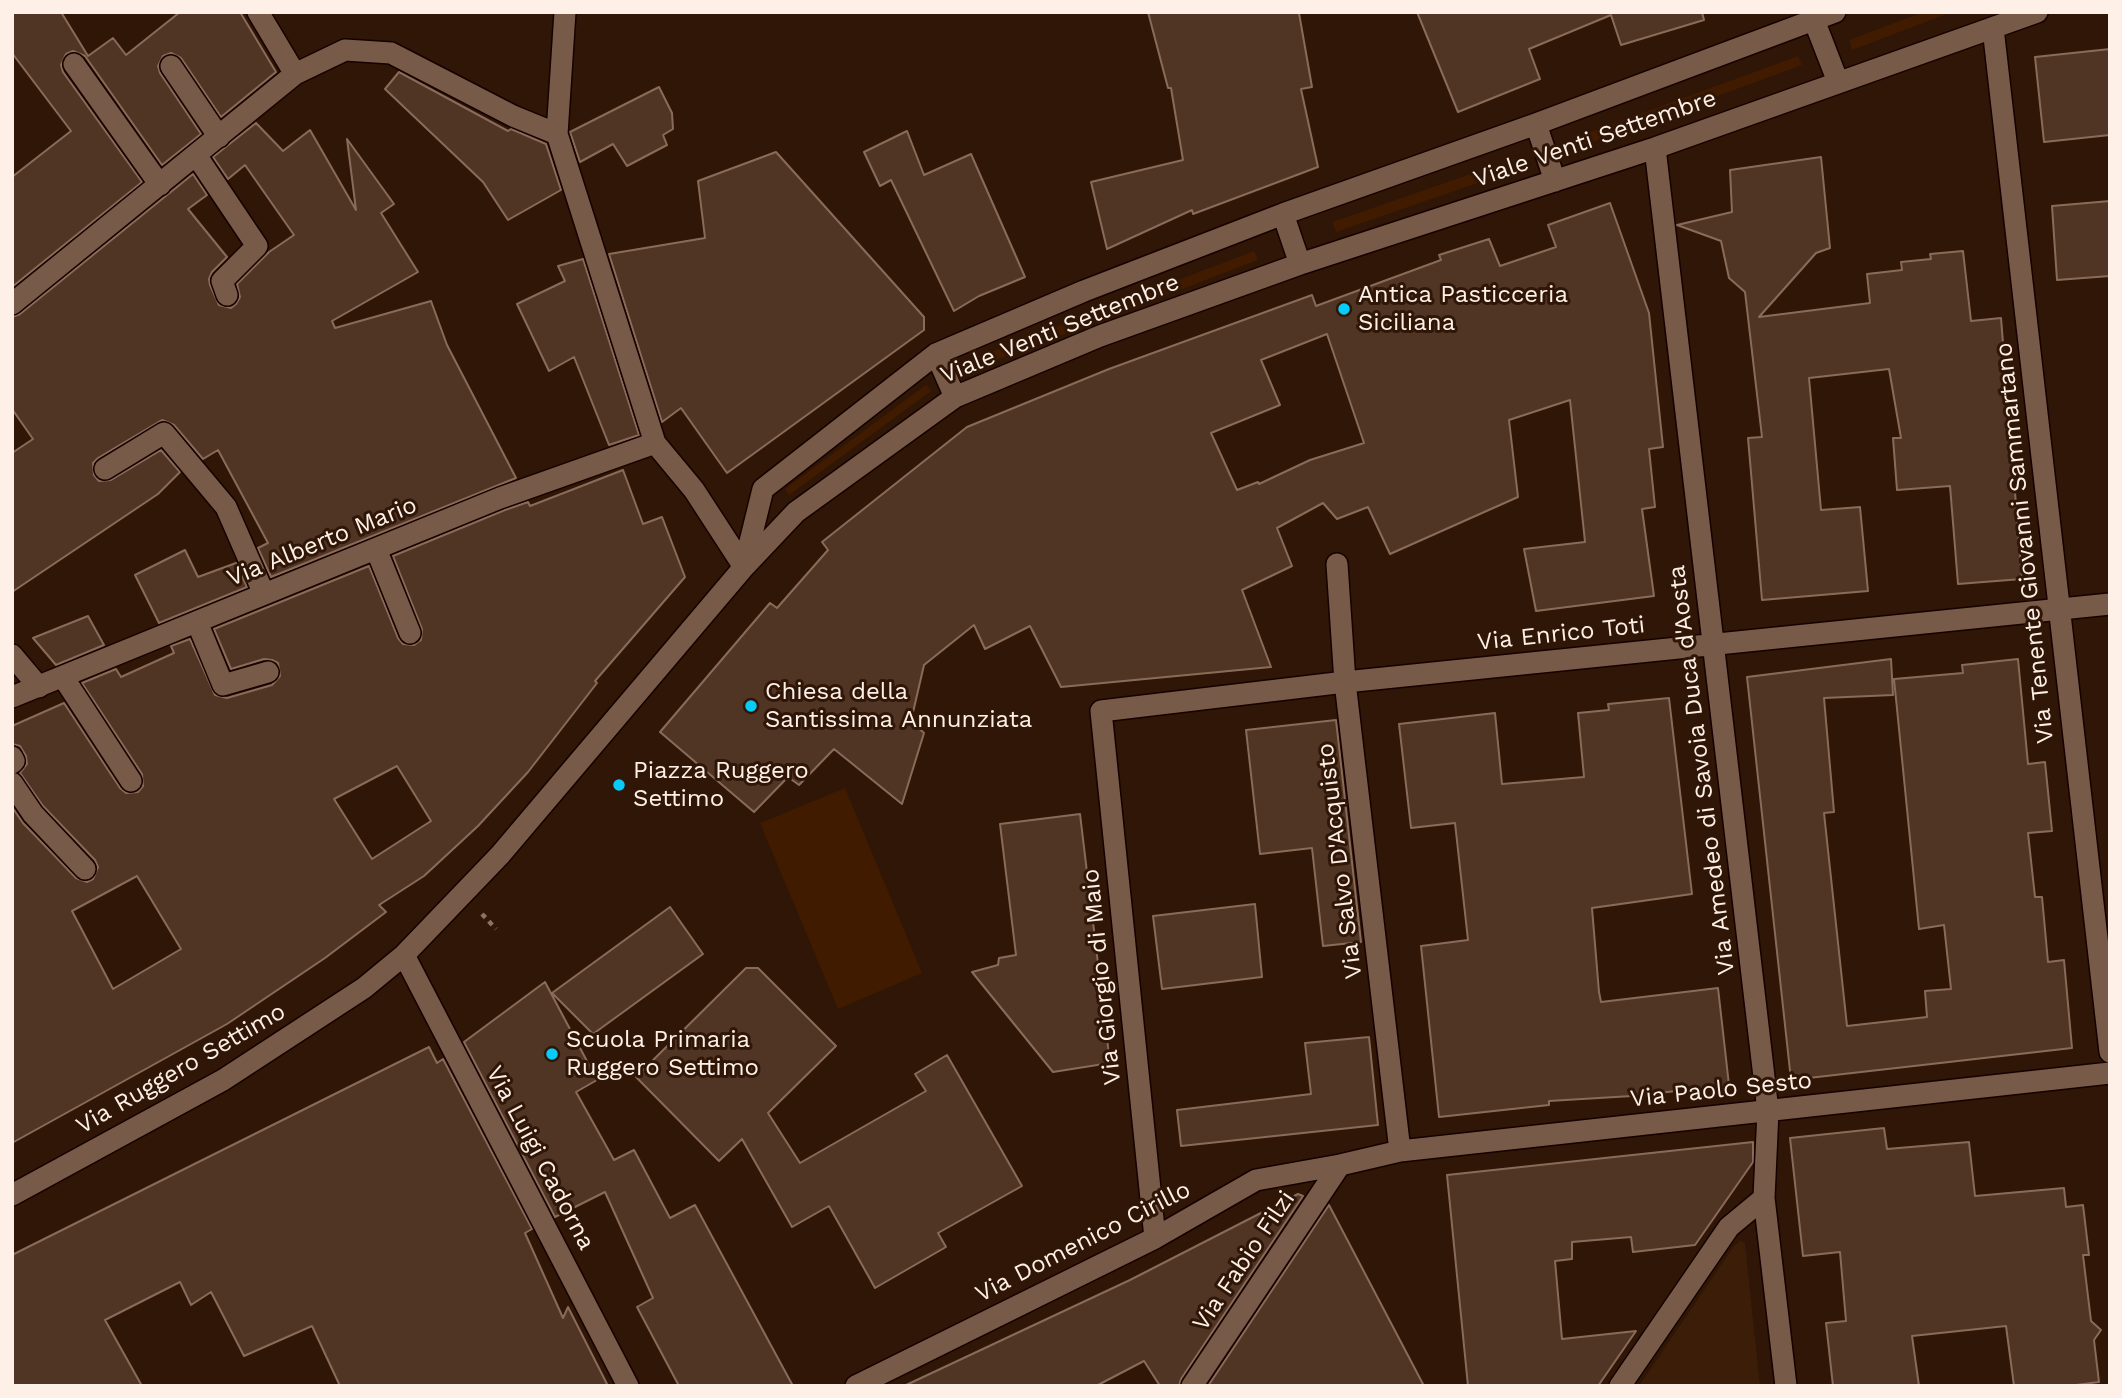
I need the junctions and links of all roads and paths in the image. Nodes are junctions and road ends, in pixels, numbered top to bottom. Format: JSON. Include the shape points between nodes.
{"nodes":[{"id":1,"x":258,"y":12,"type":"edge"},
{"id":2,"x":565,"y":12,"type":"edge"},
{"id":3,"x":1835,"y":12,"type":"edge"},
{"id":4,"x":2036,"y":12,"type":"edge"},
{"id":5,"x":1814,"y":20,"type":"junction"},
{"id":6,"x":1993,"y":28,"type":"junction"},
{"id":7,"x":74,"y":64,"type":"dead end"},
{"id":8,"x":171,"y":66,"type":"dead end"},
{"id":9,"x":295,"y":74,"type":"junction"},
{"id":10,"x":1838,"y":82,"type":"junction"},
{"id":11,"x":1536,"y":124,"type":"junction"},
{"id":12,"x":557,"y":134,"type":"junction"},
{"id":13,"x":219,"y":136,"type":"junction"},
{"id":14,"x":1655,"y":148,"type":"junction"},
{"id":15,"x":196,"y":155,"type":"junction"},
{"id":16,"x":1555,"y":181,"type":"junction"},
{"id":17,"x":160,"y":185,"type":"junction"},
{"id":18,"x":1283,"y":214,"type":"junction"},
{"id":19,"x":1300,"y":264,"type":"junction"},
{"id":20,"x":228,"y":295,"type":"dead end"},
{"id":21,"x":12,"y":304,"type":"edge"},
{"id":22,"x":936,"y":354,"type":"junction"},
{"id":23,"x":955,"y":397,"type":"junction"},
{"id":24,"x":654,"y":443,"type":"junction"},
{"id":25,"x":105,"y":469,"type":"dead end"},
{"id":26,"x":376,"y":549,"type":"junction"},
{"id":27,"x":1337,"y":564,"type":"dead end"},
{"id":28,"x":744,"y":567,"type":"junction"},
{"id":29,"x":264,"y":594,"type":"junction"},
{"id":30,"x":2110,"y":604,"type":"edge"},
{"id":31,"x":2059,"y":609,"type":"junction"},
{"id":32,"x":197,"y":622,"type":"junction"},
{"id":33,"x":410,"y":633,"type":"dead end"},
{"id":34,"x":1714,"y":646,"type":"junction"},
{"id":35,"x":12,"y":655,"type":"edge"},
{"id":36,"x":268,"y":672,"type":"dead end"},
{"id":37,"x":63,"y":677,"type":"junction"},
{"id":38,"x":1345,"y":682,"type":"junction"},
{"id":39,"x":39,"y":687,"type":"junction"},
{"id":40,"x":12,"y":697,"type":"edge"},
{"id":41,"x":1101,"y":710,"type":"joint"},
{"id":42,"x":12,"y":757,"type":"edge"},
{"id":43,"x":12,"y":763,"type":"edge"},
{"id":44,"x":131,"y":781,"type":"dead end"},
{"id":45,"x":12,"y":783,"type":"edge"},
{"id":46,"x":85,"y":869,"type":"dead end"},
{"id":47,"x":404,"y":955,"type":"junction"},
{"id":48,"x":2110,"y":1052,"type":"edge"},
{"id":49,"x":2110,"y":1073,"type":"edge"},
{"id":50,"x":1768,"y":1111,"type":"junction"},
{"id":51,"x":1400,"y":1151,"type":"junction"},
{"id":52,"x":1340,"y":1165,"type":"junction"},
{"id":53,"x":12,"y":1195,"type":"edge"},
{"id":54,"x":1765,"y":1198,"type":"junction"},
{"id":55,"x":1156,"y":1238,"type":"junction"},
{"id":56,"x":628,"y":1386,"type":"edge"},
{"id":57,"x":856,"y":1386,"type":"edge"},
{"id":58,"x":1192,"y":1386,"type":"edge"},
{"id":59,"x":1620,"y":1386,"type":"edge"},
{"id":60,"x":1786,"y":1386,"type":"edge"}],
"edges":[{"from":1,"to":9,"type":"street"},
{"from":2,"to":12,"type":"street"},
{"from":3,"to":5,"type":"street","name":"Viale Venti Settembre"},
{"from":4,"to":6,"type":"street","name":"Viale Venti Settembre"},
{"from":5,"to":10,"type":"street"},
{"from":5,"to":11,"type":"street","name":"Viale Venti Settembre"},
{"from":6,"to":10,"type":"street","name":"Viale Venti Settembre"},
{"from":6,"to":31,"type":"street","name":"Via Tenente Giovanni Sammartano"},
{"from":7,"to":17,"type":"street"},
{"from":8,"to":13,"type":"street"},
{"from":9,"to":12,"type":"street","via":[[345,50],[391,53]]},
{"from":9,"to":13,"type":"street"},
{"from":10,"to":14,"type":"street","name":"Viale Venti Settembre"},
{"from":11,"to":16,"type":"street"},
{"from":11,"to":18,"type":"street","name":"Viale Venti Settembre"},
{"from":12,"to":24,"type":"street"},
{"from":13,"to":15,"type":"street"},
{"from":14,"to":16,"type":"street","name":"Viale Venti Settembre"},
{"from":14,"to":34,"type":"street","name":"Via Amedeo di Savoia Duca d'Aosta"},
{"from":15,"to":17,"type":"street"},
{"from":15,"to":20,"type":"street","via":[[257,246],[222,281]]},
{"from":16,"to":19,"type":"street","name":"Viale Venti Settembre"},
{"from":17,"to":21,"type":"street"},
{"from":18,"to":19,"type":"street"},
{"from":18,"to":22,"type":"street","name":"Viale Venti Settembre","via":[[1084,290]]},
{"from":19,"to":23,"type":"street","name":"Viale Venti Settembre","via":[[1100,336]]},
{"from":22,"to":23,"type":"street"},
{"from":22,"to":28,"type":"street","name":"Viale Venti Settembre","via":[[763,489]]},
{"from":23,"to":28,"type":"street","name":"Viale Venti Settembre","via":[[796,513]]},
{"from":24,"to":26,"type":"street","name":"Via Alberto Mario"},
{"from":24,"to":28,"type":"street","via":[[694,490]]},
{"from":25,"to":29,"type":"street","via":[[164,433],[226,507]]},
{"from":26,"to":29,"type":"street","name":"Via Alberto Mario"},
{"from":26,"to":33,"type":"street"},
{"from":27,"to":38,"type":"street","name":"Via Salvo D'Acquisto"},
{"from":28,"to":47,"type":"street","via":[[500,855]]},
{"from":29,"to":32,"type":"street","name":"Via Alberto Mario"},
{"from":30,"to":31,"type":"street","name":"Via Enrico Toti"},
{"from":31,"to":34,"type":"street","name":"Via Enrico Toti"},
{"from":31,"to":48,"type":"street","name":"Via Tenente Giovanni Sammartano"},
{"from":32,"to":36,"type":"street","via":[[223,685]]},
{"from":32,"to":37,"type":"street","name":"Via Alberto Mario"},
{"from":34,"to":38,"type":"street","name":"Via Enrico Toti"},
{"from":34,"to":50,"type":"street","name":"Via Amedeo di Savoia Duca d'Aosta"},
{"from":35,"to":39,"type":"street"},
{"from":37,"to":39,"type":"street","name":"Via Alberto Mario"},
{"from":37,"to":44,"type":"street"},
{"from":38,"to":41,"type":"street","name":"Via Enrico Toti"},
{"from":38,"to":51,"type":"street","name":"Via Salvo D'Acquisto"},
{"from":39,"to":40,"type":"street","name":"Via Alberto Mario"},
{"from":41,"to":55,"type":"street","name":"Via Giorgio di Maio"},
{"from":42,"to":43,"type":"street"},
{"from":45,"to":46,"type":"street","via":[[33,814]]},
{"from":47,"to":53,"type":"street","name":"Via Ruggero Settimo","via":[[364,988],[223,1080]]},
{"from":47,"to":56,"type":"street","name":"Via Luigi Cadorna"},
{"from":49,"to":50,"type":"street","name":"Via Paolo Sesto"},
{"from":50,"to":51,"type":"street","name":"Via Paolo Sesto"},
{"from":50,"to":54,"type":"street","name":"Via Amedeo di Savoia Duca d'Aosta"},
{"from":51,"to":52,"type":"street","name":"Via Paolo Sesto"},
{"from":52,"to":55,"type":"street","name":"Via Domenico Cirillo","via":[[1256,1180]]},
{"from":52,"to":58,"type":"street","name":"Via Fabio Filzi"},
{"from":54,"to":59,"type":"street","via":[[1729,1227]]},
{"from":54,"to":60,"type":"street","name":"Via Amedeo di Savoia Duca d'Aosta"},
{"from":55,"to":57,"type":"street","name":"Via Domenico Cirillo"}]}
